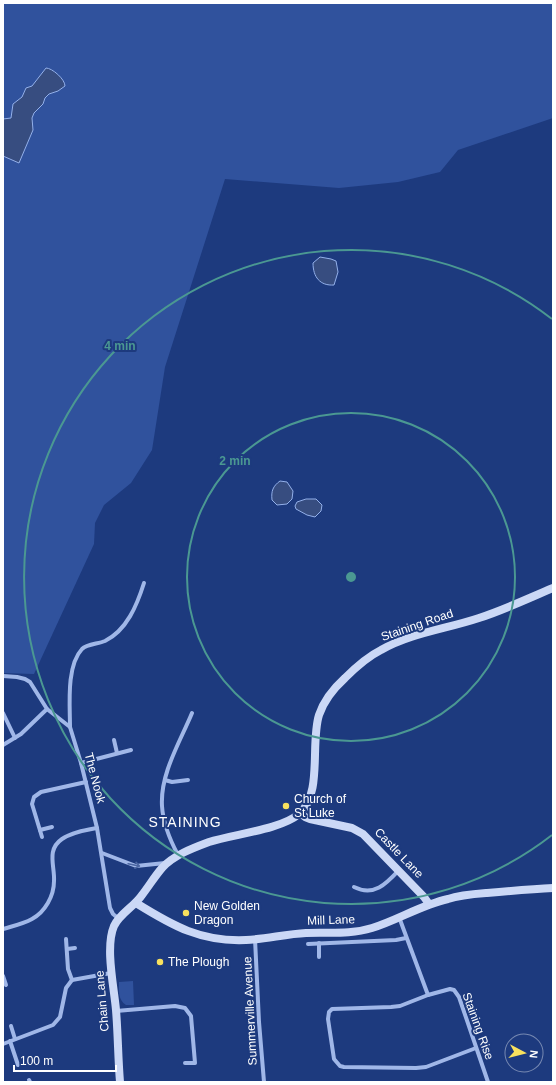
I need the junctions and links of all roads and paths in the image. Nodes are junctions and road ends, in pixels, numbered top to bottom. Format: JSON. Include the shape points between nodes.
{"nodes":[{"id":1,"x":144,"y":583,"type":"dead end"},
{"id":2,"x":553,"y":588,"type":"edge"},
{"id":3,"x":3,"y":676,"type":"edge"},
{"id":4,"x":48,"y":709,"type":"junction"},
{"id":5,"x":3,"y":713,"type":"edge"},
{"id":6,"x":192,"y":714,"type":"dead end"},
{"id":7,"x":70,"y":728,"type":"junction"},
{"id":8,"x":15,"y":738,"type":"junction"},
{"id":9,"x":114,"y":740,"type":"dead end"},
{"id":10,"x":3,"y":745,"type":"edge"},
{"id":11,"x":132,"y":750,"type":"dead end"},
{"id":12,"x":117,"y":753,"type":"junction"},
{"id":13,"x":81,"y":763,"type":"junction"},
{"id":14,"x":165,"y":780,"type":"junction"},
{"id":15,"x":188,"y":780,"type":"dead end"},
{"id":16,"x":86,"y":782,"type":"junction"},
{"id":17,"x":300,"y":813,"type":"junction"},
{"id":18,"x":52,"y":826,"type":"dead end"},
{"id":19,"x":97,"y":828,"type":"junction"},
{"id":20,"x":40,"y":830,"type":"junction"},
{"id":21,"x":42,"y":837,"type":"dead end"},
{"id":22,"x":102,"y":853,"type":"junction"},
{"id":23,"x":178,"y":855,"type":"junction"},
{"id":24,"x":167,"y":862,"type":"junction"},
{"id":25,"x":399,"y":870,"type":"junction"},
{"id":26,"x":354,"y":887,"type":"dead end"},
{"id":27,"x":553,"y":888,"type":"edge"},
{"id":28,"x":136,"y":903,"type":"junction"},
{"id":29,"x":429,"y":904,"type":"junction"},
{"id":30,"x":399,"y":918,"type":"junction"},
{"id":31,"x":119,"y":919,"type":"junction"},
{"id":32,"x":3,"y":929,"type":"edge"},
{"id":33,"x":406,"y":938,"type":"junction"},
{"id":34,"x":66,"y":939,"type":"dead end"},
{"id":35,"x":255,"y":939,"type":"junction"},
{"id":36,"x":319,"y":943,"type":"junction"},
{"id":37,"x":308,"y":944,"type":"dead end"},
{"id":38,"x":75,"y":948,"type":"dead end"},
{"id":39,"x":67,"y":949,"type":"junction"},
{"id":40,"x":319,"y":957,"type":"dead end"},
{"id":41,"x":112,"y":973,"type":"junction"},
{"id":42,"x":3,"y":976,"type":"edge"},
{"id":43,"x":72,"y":980,"type":"junction"},
{"id":44,"x":6,"y":985,"type":"dead end"},
{"id":45,"x":428,"y":995,"type":"junction"},
{"id":46,"x":116,"y":1011,"type":"junction"},
{"id":47,"x":11,"y":1026,"type":"dead end"},
{"id":48,"x":15,"y":1039,"type":"junction"},
{"id":49,"x":10,"y":1041,"type":"junction"},
{"id":50,"x":3,"y":1044,"type":"edge"},
{"id":51,"x":476,"y":1048,"type":"junction"},
{"id":52,"x":185,"y":1063,"type":"dead end"},
{"id":53,"x":18,"y":1065,"type":"dead end"},
{"id":54,"x":120,"y":1082,"type":"edge"},
{"id":55,"x":264,"y":1082,"type":"edge"},
{"id":56,"x":488,"y":1082,"type":"edge"}],
"edges":[{"from":1,"to":7,"type":"street","via":[[124,625],[108,639],[82,649],[71,681]]},
{"from":2,"to":17,"type":"street","name":"Staining Road","via":[[480,618],[391,645],[372,654],[352,671],[327,698],[319,715],[315,740],[314,785],[307,804]]},
{"from":3,"to":4,"type":"street","via":[[17,677],[30,682]]},
{"from":4,"to":7,"type":"street"},
{"from":4,"to":8,"type":"street"},
{"from":5,"to":8,"type":"street"},
{"from":6,"to":14,"type":"street"},
{"from":7,"to":13,"type":"street","name":"The Nook"},
{"from":8,"to":10,"type":"street"},
{"from":9,"to":12,"type":"street"},
{"from":11,"to":12,"type":"street"},
{"from":12,"to":13,"type":"street"},
{"from":13,"to":16,"type":"street","name":"The Nook"},
{"from":14,"to":15,"type":"street"},
{"from":14,"to":23,"type":"street","via":[[162,814]]},
{"from":16,"to":19,"type":"street","name":"The Nook"},
{"from":16,"to":20,"type":"street","via":[[41,792],[34,797],[32,804]]},
{"from":17,"to":23,"type":"street","via":[[278,824],[212,841]]},
{"from":17,"to":25,"type":"street","name":"Castle Lane","via":[[305,818],[358,830]]},
{"from":18,"to":20,"type":"street"},
{"from":19,"to":22,"type":"street","name":"The Nook"},
{"from":19,"to":32,"type":"street","via":[[62,839],[51,858],[54,889],[49,902],[32,920]]},
{"from":20,"to":21,"type":"street"},
{"from":22,"to":24,"type":"street","one_way":true,"via":[[136,866]]},
{"from":22,"to":31,"type":"street","name":"The Nook","via":[[110,908]]},
{"from":23,"to":24,"type":"street"},
{"from":24,"to":28,"type":"street"},
{"from":25,"to":26,"type":"street","via":[[378,889],[363,891]]},
{"from":25,"to":29,"type":"street","name":"Castle Lane"},
{"from":27,"to":29,"type":"street","name":"Mill Lane","via":[[460,896]]},
{"from":28,"to":31,"type":"street"},
{"from":28,"to":35,"type":"street","name":"Mill Lane","via":[[192,933],[225,940]]},
{"from":29,"to":30,"type":"street","name":"Mill Lane"},
{"from":30,"to":33,"type":"street"},
{"from":30,"to":35,"type":"street","name":"Mill Lane","via":[[349,933],[307,933]]},
{"from":31,"to":41,"type":"street","name":"Chain Lane","via":[[112,931]]},
{"from":33,"to":36,"type":"street"},
{"from":33,"to":45,"type":"street"},
{"from":34,"to":39,"type":"street"},
{"from":35,"to":55,"type":"street","name":"Summerville Avenue"},
{"from":36,"to":37,"type":"street"},
{"from":36,"to":40,"type":"street"},
{"from":38,"to":39,"type":"street"},
{"from":39,"to":43,"type":"street","via":[[68,970]]},
{"from":41,"to":43,"type":"street"},
{"from":41,"to":46,"type":"street","name":"Chain Lane"},
{"from":42,"to":44,"type":"street"},
{"from":43,"to":48,"type":"street","via":[[66,988],[62,1011],[57,1021],[48,1028]]},
{"from":45,"to":51,"type":"street","name":"Staining Rise","via":[[446,989],[457,993]]},
{"from":45,"to":51,"type":"street","via":[[400,1006],[332,1009],[328,1019],[336,1064],[344,1068],[426,1067]]},
{"from":46,"to":52,"type":"street","via":[[175,1006],[185,1008],[191,1016],[195,1063]]},
{"from":46,"to":54,"type":"street","name":"Chain Lane"},
{"from":47,"to":48,"type":"street"},
{"from":48,"to":49,"type":"street"},
{"from":49,"to":50,"type":"street"},
{"from":49,"to":53,"type":"street"},
{"from":51,"to":56,"type":"street","name":"Staining Rise"}]}
